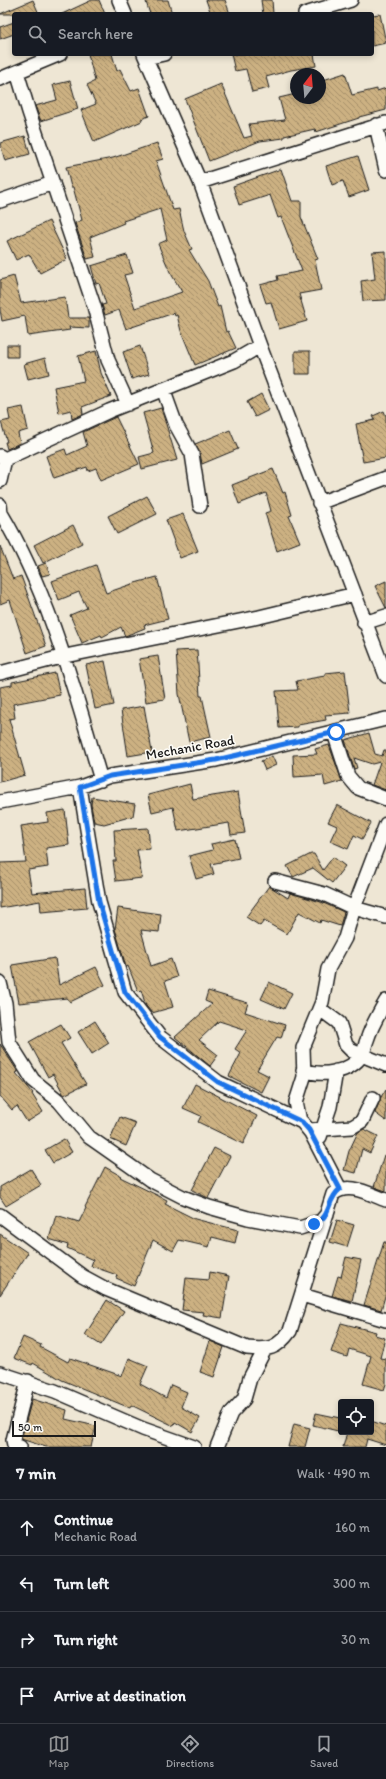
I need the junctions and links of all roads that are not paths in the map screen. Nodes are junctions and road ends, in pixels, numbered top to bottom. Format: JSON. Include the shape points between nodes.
{"nodes":[{"id":1,"x":119,"y":0,"type":"edge"},
{"id":2,"x":351,"y":0,"type":"edge"},
{"id":3,"x":124,"y":12,"type":"edge"},
{"id":4,"x":312,"y":12,"type":"edge"},
{"id":5,"x":55,"y":56,"type":"edge"},
{"id":6,"x":145,"y":56,"type":"edge"},
{"id":7,"x":17,"y":72,"type":"junction"},
{"id":8,"x":0,"y":79,"type":"edge"},
{"id":9,"x":381,"y":124,"type":"edge"},
{"id":10,"x":386,"y":170,"type":"edge"},
{"id":11,"x":200,"y":182,"type":"junction"},
{"id":12,"x":53,"y":183,"type":"junction"},
{"id":13,"x":0,"y":201,"type":"edge"},
{"id":14,"x":260,"y":346,"type":"junction"},
{"id":15,"x":164,"y":389,"type":"junction"},
{"id":16,"x":128,"y":404,"type":"junction"},
{"id":17,"x":2,"y":458,"type":"edge"},
{"id":18,"x":386,"y":478,"type":"edge"},
{"id":19,"x":0,"y":481,"type":"edge"},
{"id":20,"x":319,"y":502,"type":"junction"},
{"id":21,"x":200,"y":506,"type":"dead end"},
{"id":22,"x":0,"y":510,"type":"edge"},
{"id":23,"x":355,"y":594,"type":"junction"},
{"id":24,"x":386,"y":616,"type":"edge"},
{"id":25,"x":364,"y":623,"type":"junction"},
{"id":26,"x":64,"y":656,"type":"junction"},
{"id":27,"x":0,"y":673,"type":"edge"},
{"id":28,"x":386,"y":676,"type":"edge"},
{"id":29,"x":386,"y":719,"type":"edge"},
{"id":30,"x":334,"y":733,"type":"junction"},
{"id":31,"x":101,"y":780,"type":"junction"},
{"id":32,"x":80,"y":787,"type":"junction"},
{"id":33,"x":386,"y":799,"type":"edge"},
{"id":34,"x":0,"y":802,"type":"edge"},
{"id":35,"x":386,"y":824,"type":"edge"},
{"id":36,"x":275,"y":881,"type":"dead end"},
{"id":37,"x":354,"y":908,"type":"junction"},
{"id":38,"x":386,"y":917,"type":"edge"},
{"id":39,"x":0,"y":983,"type":"edge"},
{"id":40,"x":386,"y":1001,"type":"edge"},
{"id":41,"x":320,"y":1008,"type":"junction"},
{"id":42,"x":361,"y":1056,"type":"junction"},
{"id":43,"x":386,"y":1065,"type":"edge"},
{"id":44,"x":303,"y":1070,"type":"junction"},
{"id":45,"x":336,"y":1071,"type":"junction"},
{"id":46,"x":373,"y":1098,"type":"dead end"},
{"id":47,"x":304,"y":1126,"type":"junction"},
{"id":48,"x":324,"y":1129,"type":"junction"},
{"id":49,"x":316,"y":1144,"type":"junction"},
{"id":50,"x":340,"y":1189,"type":"junction"},
{"id":51,"x":386,"y":1200,"type":"edge"},
{"id":52,"x":327,"y":1214,"type":"junction"},
{"id":53,"x":0,"y":1215,"type":"edge"},
{"id":54,"x":302,"y":1295,"type":"junction"},
{"id":55,"x":386,"y":1320,"type":"edge"},
{"id":56,"x":265,"y":1349,"type":"junction"},
{"id":57,"x":0,"y":1373,"type":"edge"},
{"id":58,"x":28,"y":1381,"type":"junction"},
{"id":59,"x":20,"y":1447,"type":"edge"},
{"id":60,"x":194,"y":1447,"type":"edge"},
{"id":61,"x":217,"y":1447,"type":"edge"}],
"edges":[{"from":1,"to":3,"type":"street"},
{"from":2,"to":4,"type":"street"},
{"from":5,"to":7,"type":"street"},
{"from":6,"to":11,"type":"street"},
{"from":7,"to":8,"type":"street"},
{"from":7,"to":12,"type":"street"},
{"from":9,"to":10,"type":"street"},
{"from":9,"to":11,"type":"street"},
{"from":11,"to":14,"type":"street"},
{"from":12,"to":13,"type":"street"},
{"from":12,"to":16,"type":"street","via":[[94,306],[108,360]]},
{"from":14,"to":15,"type":"street","via":[[234,361]]},
{"from":14,"to":20,"type":"street"},
{"from":15,"to":16,"type":"street"},
{"from":15,"to":21,"type":"street","via":[[176,425],[192,454]]},
{"from":16,"to":17,"type":"street"},
{"from":17,"to":19,"type":"street"},
{"from":18,"to":20,"type":"street"},
{"from":20,"to":23,"type":"street"},
{"from":22,"to":26,"type":"street","via":[[28,563]]},
{"from":23,"to":25,"type":"street"},
{"from":23,"to":26,"type":"street","via":[[259,617]]},
{"from":24,"to":25,"type":"street"},
{"from":25,"to":28,"type":"street"},
{"from":26,"to":27,"type":"street"},
{"from":26,"to":31,"type":"street"},
{"from":29,"to":30,"type":"street","name":"Mechanic Road"},
{"from":30,"to":31,"type":"street","name":"Mechanic Road","via":[[216,760],[110,776]]},
{"from":30,"to":33,"type":"street","via":[[348,776],[358,788]]},
{"from":31,"to":32,"type":"street","name":"Mechanic Road"},
{"from":32,"to":34,"type":"street","name":"Mechanic Road"},
{"from":32,"to":47,"type":"street","via":[[99,902],[125,992],[160,1037],[218,1082]]},
{"from":35,"to":37,"type":"street"},
{"from":36,"to":37,"type":"street","via":[[324,894]]},
{"from":37,"to":38,"type":"street"},
{"from":37,"to":41,"type":"street","via":[[345,938],[328,969]]},
{"from":39,"to":52,"type":"street","via":[[9,1042],[33,1080],[59,1101],[89,1137],[128,1165],[150,1180],[183,1196],[248,1218],[300,1228],[321,1221]]},
{"from":40,"to":42,"type":"street"},
{"from":41,"to":42,"type":"street","via":[[339,1023],[346,1045]]},
{"from":41,"to":44,"type":"street","via":[[303,1048]]},
{"from":42,"to":43,"type":"street"},
{"from":42,"to":45,"type":"street","via":[[352,1064]]},
{"from":44,"to":45,"type":"street","via":[[314,1074]]},
{"from":44,"to":47,"type":"street","via":[[302,1088],[296,1102]]},
{"from":45,"to":48,"type":"street"},
{"from":46,"to":48,"type":"street","via":[[362,1121],[352,1127]]},
{"from":47,"to":48,"type":"street"},
{"from":47,"to":49,"type":"street"},
{"from":48,"to":49,"type":"street"},
{"from":49,"to":50,"type":"street"},
{"from":50,"to":51,"type":"street","via":[[350,1188]]},
{"from":50,"to":52,"type":"street","via":[[333,1194]]},
{"from":52,"to":54,"type":"street"},
{"from":53,"to":56,"type":"street","via":[[63,1264],[106,1289],[247,1348]]},
{"from":54,"to":55,"type":"street"},
{"from":54,"to":56,"type":"street","via":[[290,1331],[283,1341]]},
{"from":56,"to":61,"type":"street","via":[[250,1378],[244,1399],[231,1413]]},
{"from":57,"to":58,"type":"street"},
{"from":58,"to":59,"type":"street","via":[[13,1440],[14,1445]]},
{"from":58,"to":60,"type":"street","via":[[143,1429]]}]}
